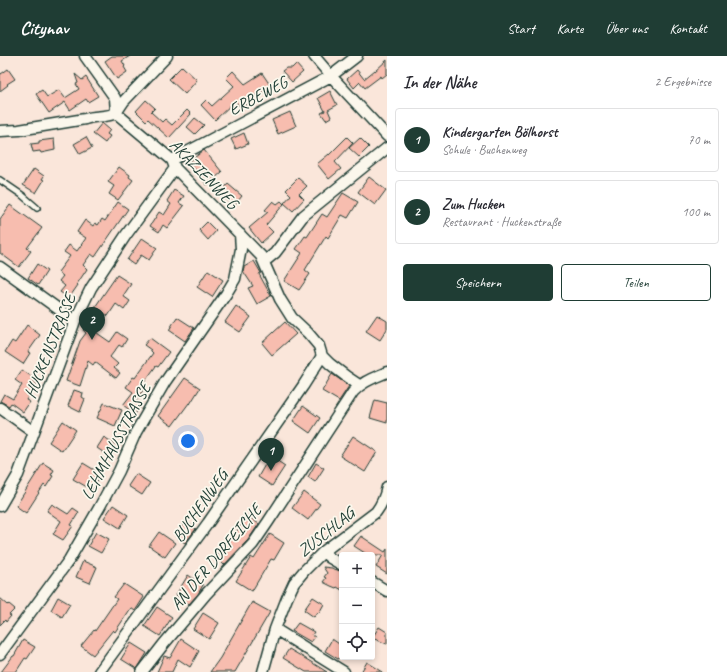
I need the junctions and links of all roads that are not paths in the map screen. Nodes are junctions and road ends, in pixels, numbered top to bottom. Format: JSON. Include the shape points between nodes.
{"nodes":[{"id":1,"x":85,"y":56,"type":"edge"},
{"id":2,"x":167,"y":56,"type":"edge"},
{"id":3,"x":314,"y":56,"type":"edge"},
{"id":4,"x":356,"y":56,"type":"edge"},
{"id":5,"x":331,"y":76,"type":"junction"},
{"id":6,"x":116,"y":113,"type":"junction"},
{"id":7,"x":0,"y":131,"type":"edge"},
{"id":8,"x":387,"y":136,"type":"edge"},
{"id":9,"x":387,"y":148,"type":"edge"},
{"id":10,"x":173,"y":164,"type":"junction"},
{"id":11,"x":0,"y":180,"type":"edge"},
{"id":12,"x":38,"y":208,"type":"dead end"},
{"id":13,"x":240,"y":234,"type":"junction"},
{"id":14,"x":264,"y":262,"type":"junction"},
{"id":15,"x":0,"y":267,"type":"edge"},
{"id":16,"x":75,"y":321,"type":"junction"},
{"id":17,"x":322,"y":356,"type":"junction"},
{"id":18,"x":387,"y":372,"type":"edge"},
{"id":19,"x":359,"y":385,"type":"junction"},
{"id":20,"x":0,"y":408,"type":"edge"},
{"id":21,"x":34,"y":432,"type":"junction"},
{"id":22,"x":387,"y":487,"type":"edge"},
{"id":23,"x":0,"y":506,"type":"edge"},
{"id":24,"x":323,"y":552,"type":"junction"},
{"id":25,"x":339,"y":563,"type":"edge"},
{"id":26,"x":375,"y":584,"type":"edge"},
{"id":27,"x":387,"y":591,"type":"edge"},
{"id":28,"x":275,"y":629,"type":"junction"},
{"id":29,"x":4,"y":641,"type":"edge"},
{"id":30,"x":0,"y":654,"type":"edge"},
{"id":31,"x":99,"y":672,"type":"edge"},
{"id":32,"x":142,"y":672,"type":"edge"},
{"id":33,"x":263,"y":672,"type":"edge"},
{"id":34,"x":344,"y":672,"type":"edge"}],
"edges":[{"from":1,"to":6,"type":"street","via":[[114,98]]},
{"from":2,"to":6,"type":"street"},
{"from":3,"to":5,"type":"street"},
{"from":4,"to":5,"type":"street","name":"ERBEWEG"},
{"from":5,"to":8,"type":"street"},
{"from":5,"to":10,"type":"street","name":"ERBEWEG"},
{"from":6,"to":7,"type":"street"},
{"from":6,"to":10,"type":"street","name":"AKAZIENWEG"},
{"from":9,"to":14,"type":"street","via":[[303,216],[275,253]]},
{"from":10,"to":13,"type":"street","name":"AKAZIENWEG"},
{"from":10,"to":16,"type":"street","name":"HUCKENSTRASSE","via":[[91,288]]},
{"from":11,"to":12,"type":"lane"},
{"from":13,"to":14,"type":"street","name":"AKAZIENWEG"},
{"from":13,"to":29,"type":"street","name":"LEHMHAUSSTRASSE","via":[[241,250],[235,280],[136,432],[119,471],[69,560]]},
{"from":14,"to":17,"type":"street","name":"AKAZIENWEG","via":[[280,299],[292,318],[319,346]]},
{"from":15,"to":16,"type":"street"},
{"from":16,"to":21,"type":"street","name":"HUCKENSTRASSE"},
{"from":17,"to":19,"type":"street","name":"AKAZIENWEG"},
{"from":17,"to":31,"type":"street","name":"BUCHENWEG","via":[[213,516]]},
{"from":18,"to":19,"type":"street","name":"AN DER DORFEICHE"},
{"from":19,"to":32,"type":"street","name":"AN DER DORFEICHE","via":[[253,544],[206,594]]},
{"from":20,"to":21,"type":"street"},
{"from":21,"to":23,"type":"street","name":"HUCKENSTRASSE","via":[[18,475]]},
{"from":22,"to":24,"type":"street","name":"ZUSCHLAG","via":[[385,498],[376,512]]},
{"from":24,"to":25,"type":"street"},
{"from":24,"to":28,"type":"street","name":"ZUSCHLAG","via":[[294,583]]},
{"from":26,"to":27,"type":"street"},
{"from":28,"to":33,"type":"street","name":"ZUSCHLAG"},
{"from":28,"to":34,"type":"street"},
{"from":29,"to":30,"type":"street","name":"LEHMHAUSSTRASSE"}]}
